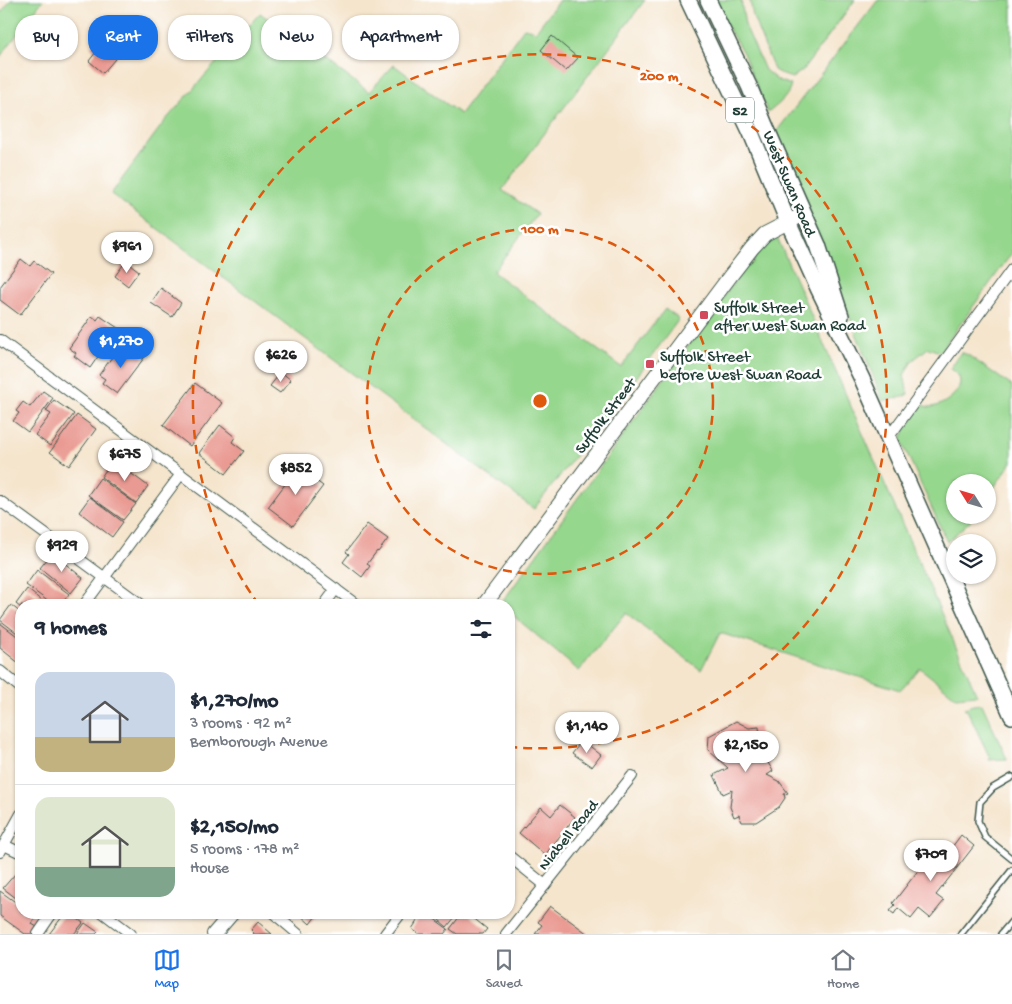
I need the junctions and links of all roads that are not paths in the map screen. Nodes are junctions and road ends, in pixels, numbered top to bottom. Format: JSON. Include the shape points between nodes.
{"nodes":[{"id":1,"x":688,"y":0,"type":"edge"},
{"id":2,"x":708,"y":0,"type":"edge"},
{"id":3,"x":804,"y":214,"type":"junction"},
{"id":4,"x":788,"y":222,"type":"junction"},
{"id":5,"x":1012,"y":269,"type":"edge"},
{"id":6,"x":0,"y":340,"type":"edge"},
{"id":7,"x":862,"y":379,"type":"junction"},
{"id":8,"x":888,"y":438,"type":"junction"},
{"id":9,"x":181,"y":474,"type":"junction"},
{"id":10,"x":0,"y":501,"type":"edge"},
{"id":11,"x":105,"y":577,"type":"junction"},
{"id":12,"x":336,"y":589,"type":"junction"},
{"id":13,"x":88,"y":599,"type":"edge"},
{"id":14,"x":134,"y":599,"type":"edge"},
{"id":15,"x":328,"y":599,"type":"edge"},
{"id":16,"x":349,"y":599,"type":"edge"},
{"id":17,"x":488,"y":599,"type":"edge"},
{"id":18,"x":0,"y":671,"type":"edge"},
{"id":19,"x":15,"y":683,"type":"edge"},
{"id":20,"x":1012,"y":716,"type":"edge"},
{"id":21,"x":632,"y":776,"type":"dead end"},
{"id":22,"x":1012,"y":777,"type":"edge"},
{"id":23,"x":15,"y":825,"type":"edge"},
{"id":24,"x":2,"y":849,"type":"edge"},
{"id":25,"x":15,"y":852,"type":"edge"},
{"id":26,"x":1012,"y":859,"type":"edge"},
{"id":27,"x":515,"y":861,"type":"edge"},
{"id":28,"x":1012,"y":870,"type":"edge"},
{"id":29,"x":545,"y":885,"type":"junction"},
{"id":30,"x":48,"y":919,"type":"edge"},
{"id":31,"x":118,"y":919,"type":"edge"},
{"id":32,"x":227,"y":919,"type":"edge"},
{"id":33,"x":280,"y":919,"type":"edge"},
{"id":34,"x":397,"y":919,"type":"edge"},
{"id":35,"x":1012,"y":921,"type":"edge"},
{"id":36,"x":38,"y":934,"type":"edge"},
{"id":37,"x":131,"y":934,"type":"edge"},
{"id":38,"x":214,"y":934,"type":"edge"},
{"id":39,"x":298,"y":934,"type":"edge"},
{"id":40,"x":385,"y":934,"type":"edge"},
{"id":41,"x":506,"y":934,"type":"edge"},
{"id":42,"x":961,"y":934,"type":"edge"},
{"id":43,"x":1002,"y":934,"type":"edge"}],
"edges":[{"from":1,"to":4,"type":"main road","name":"West Swan Road","number":"52","via":[[751,133]]},
{"from":2,"to":3,"type":"main road","name":"West Swan Road","number":"52"},
{"from":3,"to":4,"type":"street","name":"Suffolk Street"},
{"from":3,"to":7,"type":"main road","name":"West Swan Road","number":"52","via":[[818,245]]},
{"from":4,"to":7,"type":"main road","name":"West Swan Road","number":"52"},
{"from":4,"to":17,"type":"street","name":"Suffolk Street","via":[[759,241],[731,275]]},
{"from":5,"to":8,"type":"street"},
{"from":6,"to":9,"type":"street"},
{"from":7,"to":8,"type":"main road","name":"West Swan Road","number":"52"},
{"from":8,"to":20,"type":"main road","name":"West Swan Road","number":"52"},
{"from":9,"to":11,"type":"street"},
{"from":9,"to":12,"type":"street"},
{"from":10,"to":11,"type":"street"},
{"from":11,"to":13,"type":"street"},
{"from":11,"to":14,"type":"street"},
{"from":12,"to":15,"type":"street"},
{"from":12,"to":16,"type":"street"},
{"from":18,"to":19,"type":"street"},
{"from":21,"to":29,"type":"street","name":"Niabell Road"},
{"from":22,"to":26,"type":"lane","via":[[993,788],[980,802],[978,821],[985,837]]},
{"from":23,"to":24,"type":"street"},
{"from":24,"to":25,"type":"street"},
{"from":27,"to":29,"type":"street"},
{"from":28,"to":42,"type":"lane"},
{"from":29,"to":41,"type":"street","name":"Niabell Road"},
{"from":30,"to":36,"type":"street"},
{"from":31,"to":37,"type":"street"},
{"from":32,"to":38,"type":"street"},
{"from":33,"to":39,"type":"street"},
{"from":34,"to":40,"type":"street"},
{"from":35,"to":43,"type":"lane"}]}
